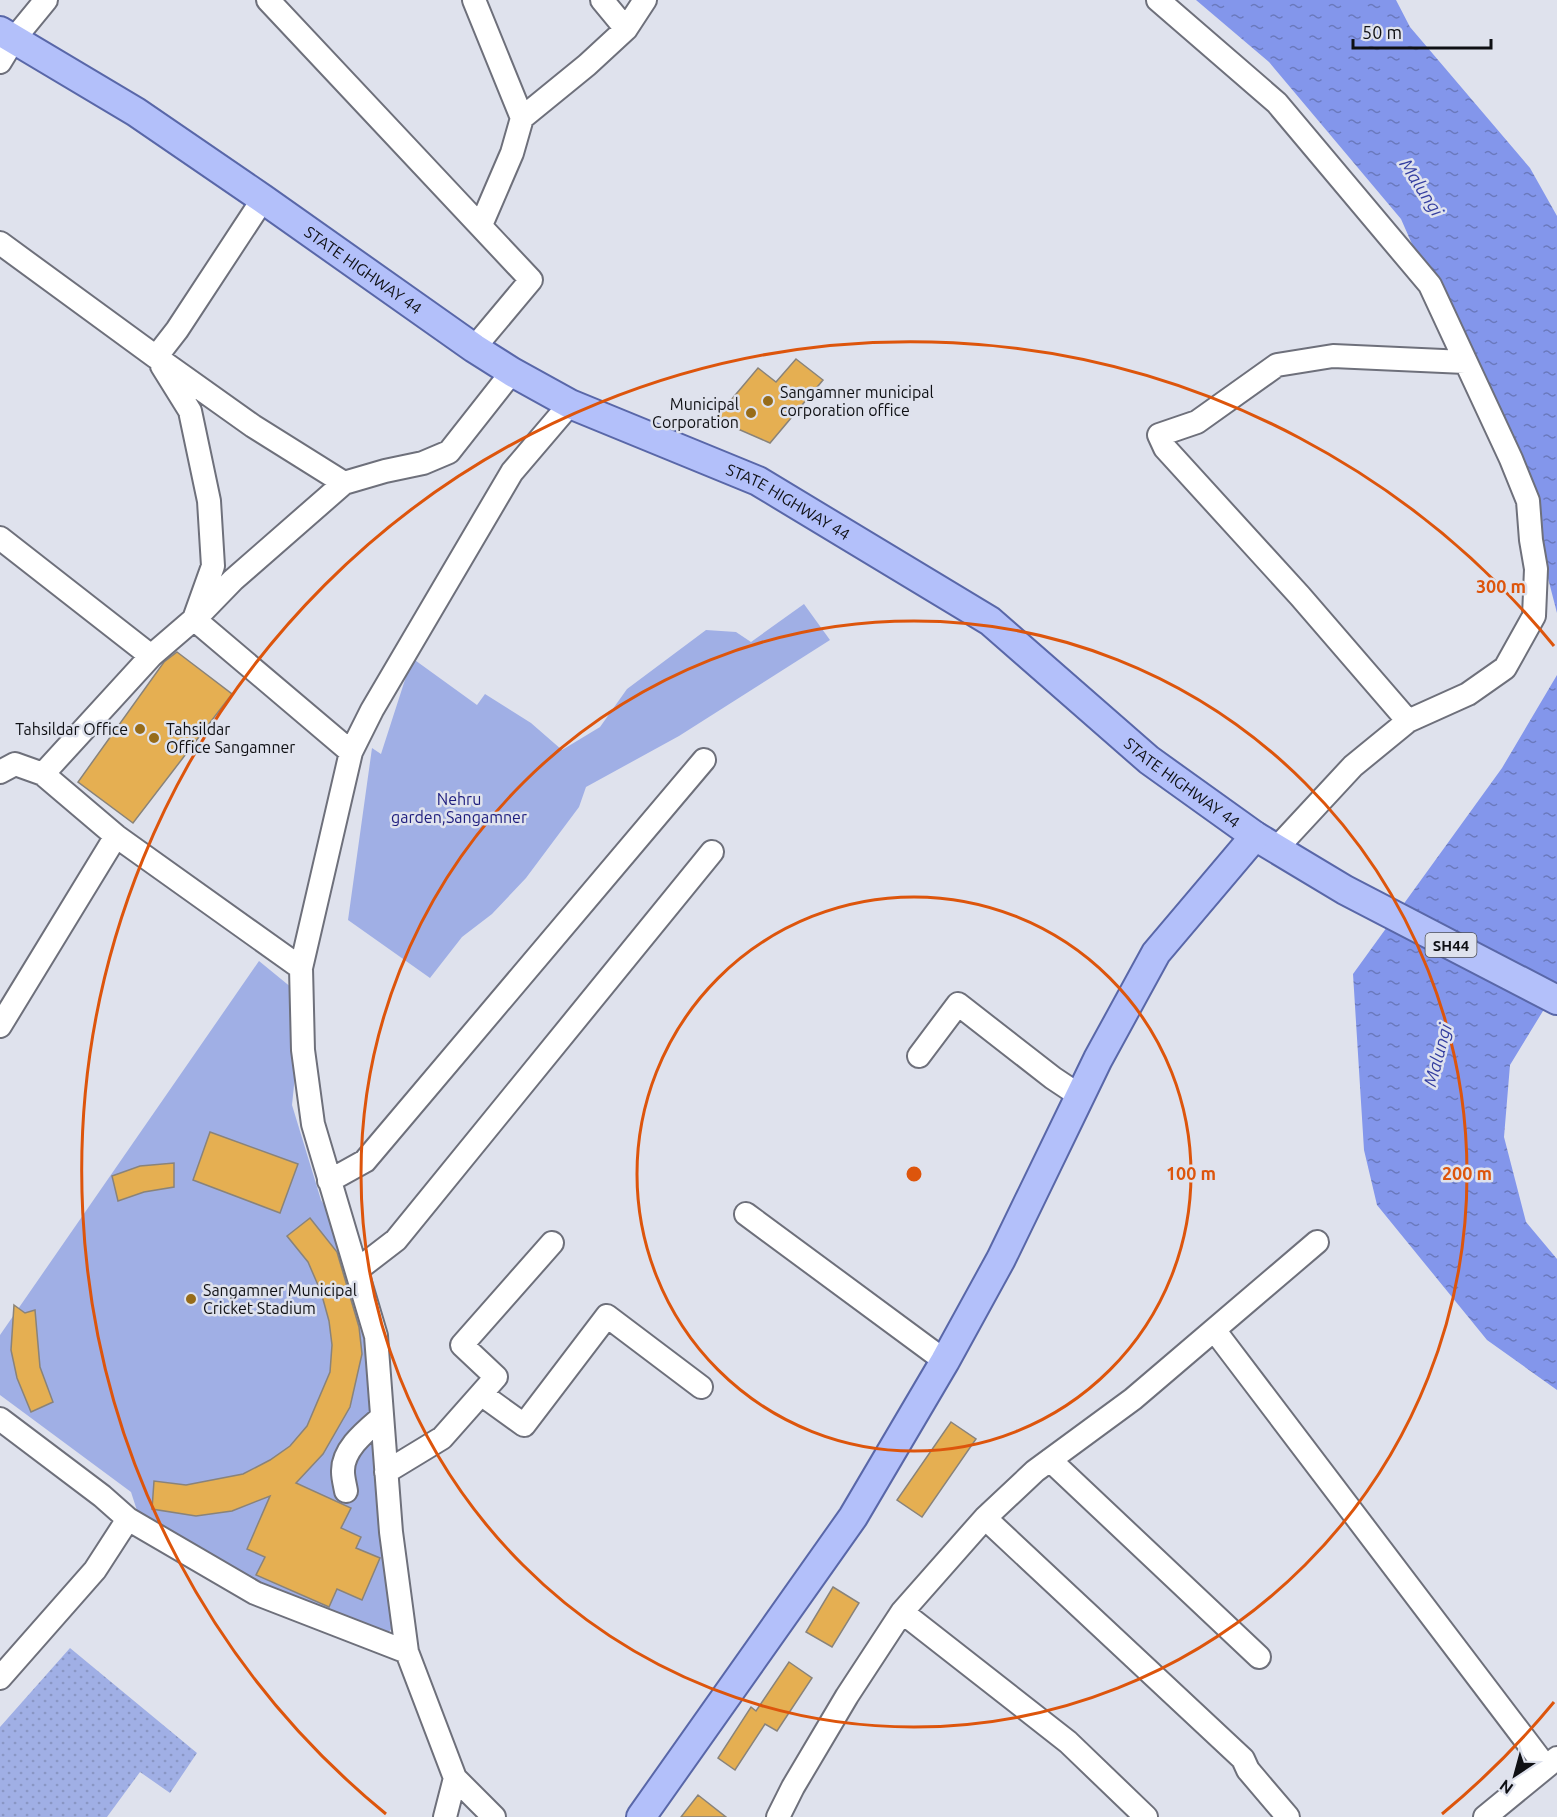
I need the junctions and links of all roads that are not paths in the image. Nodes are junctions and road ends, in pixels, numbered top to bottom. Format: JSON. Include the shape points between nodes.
{"nodes":[{"id":1,"x":46,"y":0,"type":"edge"},
{"id":2,"x":268,"y":0,"type":"edge"},
{"id":3,"x":474,"y":0,"type":"edge"},
{"id":4,"x":602,"y":0,"type":"edge"},
{"id":5,"x":645,"y":0,"type":"edge"},
{"id":6,"x":1158,"y":0,"type":"edge"},
{"id":7,"x":626,"y":29,"type":"junction"},
{"id":8,"x":5,"y":44,"type":"edge"},
{"id":9,"x":522,"y":118,"type":"junction"},
{"id":10,"x":263,"y":199,"type":"junction"},
{"id":11,"x":481,"y":225,"type":"junction"},
{"id":12,"x":0,"y":243,"type":"edge"},
{"id":13,"x":474,"y":348,"type":"junction"},
{"id":14,"x":156,"y":357,"type":"junction"},
{"id":15,"x":1465,"y":362,"type":"junction"},
{"id":16,"x":512,"y":372,"type":"junction"},
{"id":17,"x":570,"y":404,"type":"junction"},
{"id":18,"x":344,"y":483,"type":"junction"},
{"id":19,"x":0,"y":538,"type":"edge"},
{"id":20,"x":195,"y":619,"type":"junction"},
{"id":21,"x":150,"y":656,"type":"junction"},
{"id":22,"x":1408,"y":721,"type":"junction"},
{"id":23,"x":351,"y":752,"type":"junction"},
{"id":24,"x":704,"y":760,"type":"dead end"},
{"id":25,"x":0,"y":772,"type":"edge"},
{"id":26,"x":43,"y":774,"type":"junction"},
{"id":27,"x":116,"y":836,"type":"junction"},
{"id":28,"x":1266,"y":842,"type":"junction"},
{"id":29,"x":712,"y":852,"type":"dead end"},
{"id":30,"x":301,"y":968,"type":"junction"},
{"id":31,"x":1557,"y":1000,"type":"edge"},
{"id":32,"x":0,"y":1026,"type":"edge"},
{"id":33,"x":919,"y":1056,"type":"dead end"},
{"id":34,"x":1080,"y":1096,"type":"junction"},
{"id":35,"x":329,"y":1181,"type":"junction"},
{"id":36,"x":746,"y":1214,"type":"dead end"},
{"id":37,"x":1317,"y":1242,"type":"dead end"},
{"id":38,"x":552,"y":1243,"type":"dead end"},
{"id":39,"x":357,"y":1270,"type":"junction"},
{"id":40,"x":1215,"y":1331,"type":"junction"},
{"id":41,"x":945,"y":1361,"type":"junction"},
{"id":42,"x":701,"y":1387,"type":"dead end"},
{"id":43,"x":481,"y":1394,"type":"junction"},
{"id":44,"x":382,"y":1417,"type":"junction"},
{"id":45,"x":0,"y":1419,"type":"edge"},
{"id":46,"x":1050,"y":1460,"type":"junction"},
{"id":47,"x":386,"y":1472,"type":"junction"},
{"id":48,"x":346,"y":1491,"type":"dead end"},
{"id":49,"x":985,"y":1518,"type":"junction"},
{"id":50,"x":128,"y":1519,"type":"junction"},
{"id":51,"x":902,"y":1612,"type":"junction"},
{"id":52,"x":407,"y":1652,"type":"junction"},
{"id":53,"x":1258,"y":1657,"type":"dead end"},
{"id":54,"x":0,"y":1678,"type":"edge"},
{"id":55,"x":1552,"y":1762,"type":"edge"},
{"id":56,"x":455,"y":1778,"type":"junction"},
{"id":57,"x":446,"y":1817,"type":"edge"},
{"id":58,"x":494,"y":1817,"type":"edge"},
{"id":59,"x":641,"y":1817,"type":"edge"},
{"id":60,"x":778,"y":1817,"type":"edge"},
{"id":61,"x":1146,"y":1817,"type":"edge"},
{"id":62,"x":1288,"y":1817,"type":"edge"},
{"id":63,"x":1485,"y":1817,"type":"edge"}],
"edges":[{"from":1,"to":8,"type":"street"},
{"from":2,"to":11,"type":"street"},
{"from":3,"to":9,"type":"street"},
{"from":4,"to":7,"type":"street"},
{"from":5,"to":7,"type":"street"},
{"from":6,"to":15,"type":"street","via":[[1277,103],[1430,285]]},
{"from":7,"to":9,"type":"street"},
{"from":8,"to":10,"type":"main road","name":"STATE HIGHWAY 44","number":"SH44","via":[[136,112]]},
{"from":9,"to":11,"type":"street","via":[[512,153]]},
{"from":10,"to":13,"type":"main road","name":"STATE HIGHWAY 44","number":"SH44"},
{"from":10,"to":14,"type":"street"},
{"from":11,"to":13,"type":"street","via":[[531,280]]},
{"from":12,"to":14,"type":"street"},
{"from":13,"to":16,"type":"main road","name":"STATE HIGHWAY 44","number":"SH44"},
{"from":14,"to":18,"type":"street","via":[[253,426]]},
{"from":14,"to":20,"type":"street","via":[[190,411],[209,501],[213,566]]},
{"from":15,"to":22,"type":"street","via":[[1528,501],[1536,569],[1534,616],[1505,668],[1468,694]]},
{"from":15,"to":22,"type":"street","via":[[1334,356],[1277,365],[1197,422],[1159,435],[1165,448]]},
{"from":16,"to":17,"type":"main road","name":"STATE HIGHWAY 44","number":"SH44"},
{"from":16,"to":18,"type":"street","via":[[449,452],[423,463]]},
{"from":17,"to":23,"type":"street","via":[[512,472]]},
{"from":17,"to":28,"type":"main road","name":"STATE HIGHWAY 44","number":"SH44","via":[[758,481],[990,621],[1149,760]]},
{"from":18,"to":20,"type":"street","via":[[233,580]]},
{"from":19,"to":21,"type":"street"},
{"from":20,"to":21,"type":"street"},
{"from":20,"to":23,"type":"street"},
{"from":21,"to":26,"type":"street"},
{"from":22,"to":28,"type":"street"},
{"from":23,"to":30,"type":"street"},
{"from":24,"to":35,"type":"street","via":[[365,1161]]},
{"from":25,"to":26,"type":"street","via":[[15,764]]},
{"from":26,"to":27,"type":"street"},
{"from":27,"to":30,"type":"street"},
{"from":27,"to":32,"type":"street"},
{"from":28,"to":31,"type":"main road","name":"STATE HIGHWAY 44","number":"SH44","via":[[1345,890]]},
{"from":28,"to":34,"type":"main road","via":[[1156,953]]},
{"from":29,"to":39,"type":"street","via":[[396,1240]]},
{"from":30,"to":35,"type":"street","via":[[303,1050],[313,1124]]},
{"from":33,"to":34,"type":"street","via":[[958,1004]]},
{"from":34,"to":41,"type":"main road","via":[[1001,1259]]},
{"from":35,"to":39,"type":"street"},
{"from":36,"to":41,"type":"street"},
{"from":37,"to":40,"type":"street"},
{"from":38,"to":43,"type":"street","via":[[462,1345],[496,1377]]},
{"from":39,"to":44,"type":"street","via":[[376,1336]]},
{"from":40,"to":46,"type":"street","via":[[1133,1399]]},
{"from":40,"to":55,"type":"street"},
{"from":41,"to":59,"type":"main road","via":[[853,1517]]},
{"from":42,"to":43,"type":"street","via":[[607,1316],[524,1425]]},
{"from":43,"to":47,"type":"street","via":[[442,1438]]},
{"from":44,"to":47,"type":"street"},
{"from":44,"to":48,"type":"street","via":[[360,1436],[345,1458],[342,1470]]},
{"from":45,"to":50,"type":"street"},
{"from":46,"to":49,"type":"street"},
{"from":46,"to":53,"type":"street"},
{"from":47,"to":52,"type":"street"},
{"from":49,"to":51,"type":"street"},
{"from":49,"to":62,"type":"street","via":[[1243,1758],[1248,1770]]},
{"from":50,"to":52,"type":"street","via":[[255,1593]]},
{"from":50,"to":54,"type":"street","via":[[95,1570]]},
{"from":51,"to":60,"type":"street","via":[[847,1696]]},
{"from":51,"to":61,"type":"street","via":[[1068,1742]]},
{"from":52,"to":56,"type":"street"},
{"from":55,"to":63,"type":"street"},
{"from":56,"to":57,"type":"street"},
{"from":56,"to":58,"type":"street"}]}
